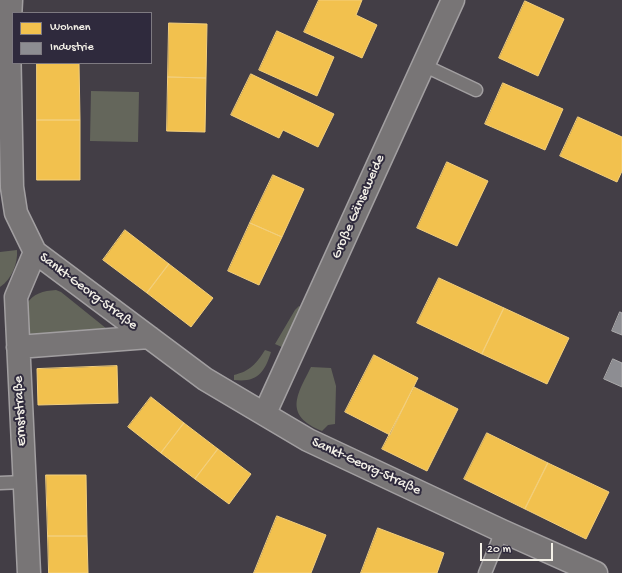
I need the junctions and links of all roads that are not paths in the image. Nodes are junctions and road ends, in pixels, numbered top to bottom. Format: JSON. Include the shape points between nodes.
{"nodes":[{"id":1,"x":11,"y":0,"type":"edge"},
{"id":2,"x":453,"y":0,"type":"edge"},
{"id":3,"x":423,"y":65,"type":"junction"},
{"id":4,"x":476,"y":90,"type":"dead end"},
{"id":5,"x":6,"y":187,"type":"edge"},
{"id":6,"x":35,"y":252,"type":"junction"},
{"id":7,"x":149,"y":337,"type":"junction"},
{"id":8,"x":18,"y":347,"type":"junction"},
{"id":9,"x":265,"y":413,"type":"junction"},
{"id":10,"x":24,"y":482,"type":"junction"},
{"id":11,"x":0,"y":483,"type":"edge"},
{"id":12,"x":502,"y":531,"type":"junction"},
{"id":13,"x":29,"y":573,"type":"edge"},
{"id":14,"x":485,"y":573,"type":"edge"},
{"id":15,"x":596,"y":573,"type":"edge"}],
"edges":[{"from":1,"to":5,"type":"street","name":"Sankt-Georg-Straße"},
{"from":2,"to":3,"type":"street","name":"Große Gänseweide"},
{"from":3,"to":4,"type":"lane"},
{"from":3,"to":9,"type":"street","name":"Große Gänseweide"},
{"from":5,"to":6,"type":"street","name":"Sankt-Georg-Straße"},
{"from":6,"to":7,"type":"street","name":"Sankt-Georg-Straße"},
{"from":6,"to":8,"type":"street","name":"Ernststraße","via":[[16,297]]},
{"from":7,"to":8,"type":"street","name":"Sankt-Georg-Straße"},
{"from":7,"to":9,"type":"street","name":"Sankt-Georg-Straße","via":[[205,379]]},
{"from":8,"to":10,"type":"street","name":"Ernststraße"},
{"from":9,"to":12,"type":"street","name":"Sankt-Georg-Straße","via":[[308,440]]},
{"from":10,"to":11,"type":"lane"},
{"from":10,"to":13,"type":"street","name":"Ernststraße"},
{"from":12,"to":14,"type":"lane"},
{"from":12,"to":15,"type":"street","name":"Sankt-Georg-Straße"}]}
